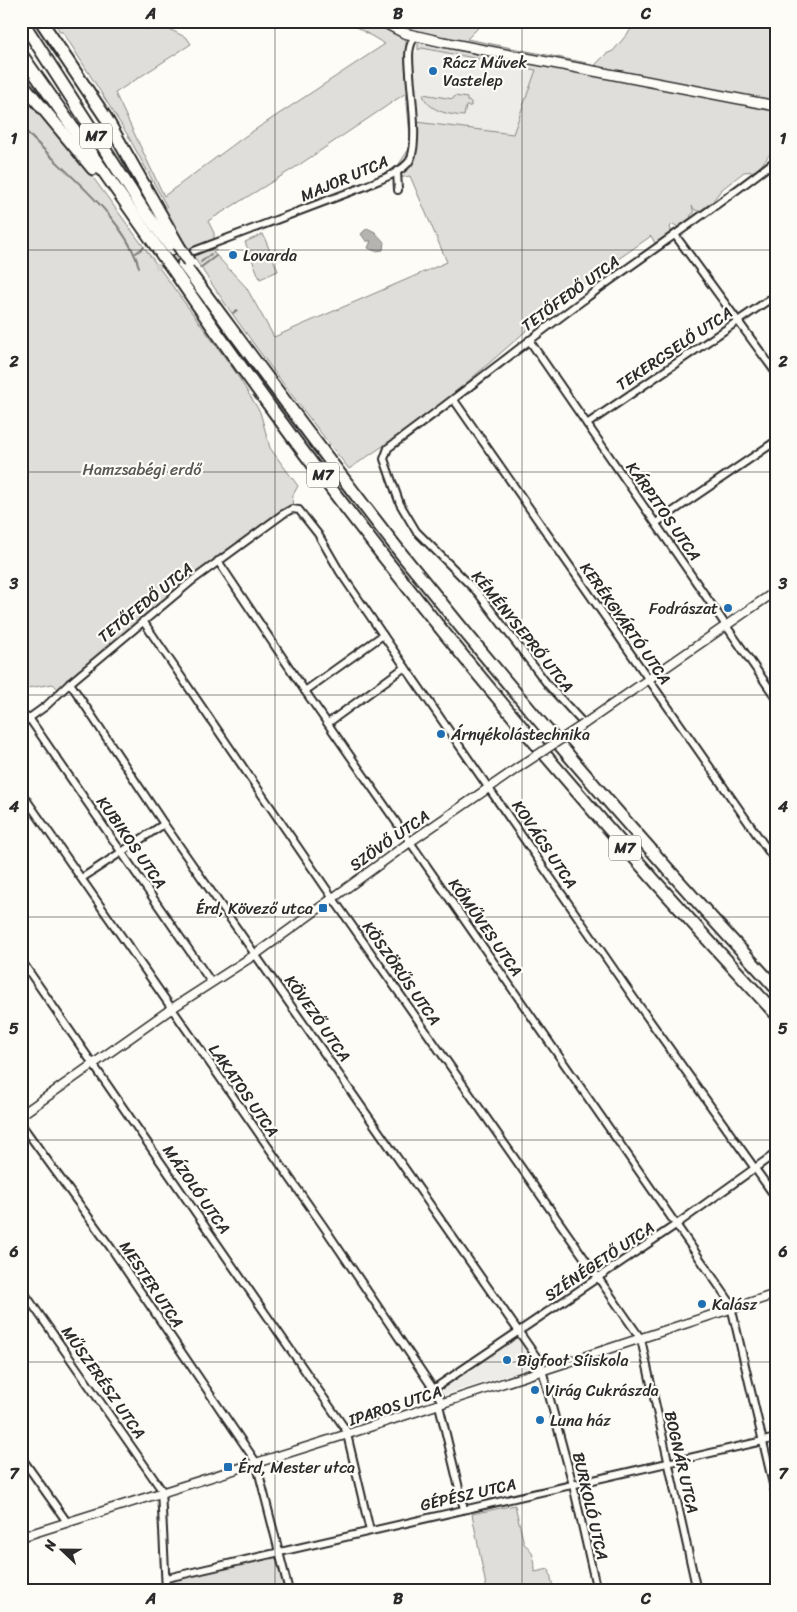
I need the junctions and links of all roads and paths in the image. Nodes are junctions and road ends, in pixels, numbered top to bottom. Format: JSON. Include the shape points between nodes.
{"nodes":[{"id":1,"x":22,"y":21,"type":"edge"},
{"id":2,"x":43,"y":21,"type":"edge"},
{"id":3,"x":381,"y":21,"type":"edge"},
{"id":4,"x":415,"y":36,"type":"junction"},
{"id":5,"x":21,"y":54,"type":"edge"},
{"id":6,"x":21,"y":82,"type":"edge"},
{"id":7,"x":776,"y":106,"type":"edge"},
{"id":8,"x":776,"y":160,"type":"edge"},
{"id":9,"x":397,"y":171,"type":"junction"},
{"id":10,"x":398,"y":190,"type":"dead end"},
{"id":11,"x":675,"y":235,"type":"junction"},
{"id":12,"x":156,"y":246,"type":"junction"},
{"id":13,"x":171,"y":250,"type":"junction"},
{"id":14,"x":189,"y":259,"type":"junction"},
{"id":15,"x":776,"y":295,"type":"edge"},
{"id":16,"x":738,"y":321,"type":"junction"},
{"id":17,"x":529,"y":340,"type":"junction"},
{"id":18,"x":776,"y":373,"type":"edge"},
{"id":19,"x":454,"y":400,"type":"junction"},
{"id":20,"x":587,"y":424,"type":"junction"},
{"id":21,"x":776,"y":440,"type":"edge"},
{"id":22,"x":385,"y":453,"type":"joint"},
{"id":23,"x":292,"y":509,"type":"joint"},
{"id":24,"x":656,"y":523,"type":"junction"},
{"id":25,"x":218,"y":561,"type":"junction"},
{"id":26,"x":776,"y":591,"type":"edge"},
{"id":27,"x":143,"y":621,"type":"junction"},
{"id":28,"x":726,"y":626,"type":"junction"},
{"id":29,"x":383,"y":635,"type":"junction"},
{"id":30,"x":405,"y":667,"type":"junction"},
{"id":31,"x":648,"y":680,"type":"junction"},
{"id":32,"x":70,"y":683,"type":"junction"},
{"id":33,"x":306,"y":692,"type":"junction"},
{"id":34,"x":776,"y":698,"type":"edge"},
{"id":35,"x":29,"y":718,"type":"junction"},
{"id":36,"x":328,"y":723,"type":"junction"},
{"id":37,"x":21,"y":724,"type":"edge"},
{"id":38,"x":584,"y":724,"type":"junction"},
{"id":39,"x":489,"y":787,"type":"junction"},
{"id":40,"x":21,"y":792,"type":"edge"},
{"id":41,"x":164,"y":824,"type":"junction"},
{"id":42,"x":410,"y":842,"type":"junction"},
{"id":43,"x":122,"y":850,"type":"junction"},
{"id":44,"x":776,"y":862,"type":"edge"},
{"id":45,"x":82,"y":878,"type":"junction"},
{"id":46,"x":332,"y":897,"type":"junction"},
{"id":47,"x":256,"y":954,"type":"junction"},
{"id":48,"x":21,"y":960,"type":"edge"},
{"id":49,"x":211,"y":982,"type":"junction"},
{"id":50,"x":776,"y":988,"type":"edge"},
{"id":51,"x":171,"y":1010,"type":"junction"},
{"id":52,"x":776,"y":1014,"type":"edge"},
{"id":53,"x":94,"y":1064,"type":"junction"},
{"id":54,"x":21,"y":1115,"type":"edge"},
{"id":55,"x":21,"y":1124,"type":"edge"},
{"id":56,"x":776,"y":1153,"type":"edge"},
{"id":57,"x":755,"y":1168,"type":"junction"},
{"id":58,"x":776,"y":1198,"type":"edge"},
{"id":59,"x":678,"y":1224,"type":"junction"},
{"id":60,"x":598,"y":1277,"type":"junction"},
{"id":61,"x":21,"y":1288,"type":"edge"},
{"id":62,"x":776,"y":1294,"type":"edge"},
{"id":63,"x":732,"y":1308,"type":"junction"},
{"id":64,"x":521,"y":1332,"type":"junction"},
{"id":65,"x":641,"y":1339,"type":"junction"},
{"id":66,"x":543,"y":1370,"type":"junction"},
{"id":67,"x":435,"y":1388,"type":"junction"},
{"id":68,"x":441,"y":1404,"type":"junction"},
{"id":69,"x":348,"y":1434,"type":"junction"},
{"id":70,"x":776,"y":1438,"type":"edge"},
{"id":71,"x":763,"y":1441,"type":"junction"},
{"id":72,"x":21,"y":1457,"type":"edge"},
{"id":73,"x":256,"y":1462,"type":"junction"},
{"id":74,"x":667,"y":1463,"type":"junction"},
{"id":75,"x":573,"y":1486,"type":"junction"},
{"id":76,"x":161,"y":1493,"type":"junction"},
{"id":77,"x":776,"y":1497,"type":"edge"},
{"id":78,"x":464,"y":1509,"type":"junction"},
{"id":79,"x":67,"y":1522,"type":"junction"},
{"id":80,"x":370,"y":1531,"type":"junction"},
{"id":81,"x":21,"y":1537,"type":"edge"},
{"id":82,"x":280,"y":1551,"type":"junction"},
{"id":83,"x":167,"y":1578,"type":"junction"},
{"id":84,"x":776,"y":1590,"type":"edge"},
{"id":85,"x":166,"y":1591,"type":"edge"},
{"id":86,"x":289,"y":1591,"type":"edge"},
{"id":87,"x":597,"y":1591,"type":"edge"},
{"id":88,"x":697,"y":1591,"type":"edge"},
{"id":89,"x":772,"y":1591,"type":"edge"}],
"edges":[{"from":1,"to":13,"type":"highway","number":"M7"},
{"from":2,"to":13,"type":"highway","via":[[110,125]]},
{"from":3,"to":4,"type":"main road"},
{"from":4,"to":7,"type":"main road"},
{"from":4,"to":9,"type":"street","name":"MAJOR UTCA","via":[[408,51],[415,146],[410,162]]},
{"from":5,"to":12,"type":"highway","number":"M7"},
{"from":6,"to":12,"type":"highway","via":[[69,138],[134,225]]},
{"from":8,"to":11,"type":"street","name":"TETŐFEDŐ UTCA"},
{"from":9,"to":10,"type":"street"},
{"from":9,"to":14,"type":"street","name":"MAJOR UTCA"},
{"from":11,"to":16,"type":"street"},
{"from":11,"to":17,"type":"street","name":"TETŐFEDŐ UTCA"},
{"from":12,"to":13,"type":"highway","number":"M7"},
{"from":13,"to":14,"type":"highway","number":"M7"},
{"from":13,"to":52,"type":"highway","number":"M7","bridge":true,"via":[[172,268],[231,354],[388,560],[620,842]]},
{"from":14,"to":50,"type":"highway","number":"M7","via":[[218,310],[312,438],[466,632],[654,854]]},
{"from":15,"to":16,"type":"street","name":"TEKERCSELŐ UTCA"},
{"from":16,"to":18,"type":"street"},
{"from":16,"to":20,"type":"street","name":"TEKERCSELŐ UTCA"},
{"from":17,"to":19,"type":"street","name":"TETŐFEDŐ UTCA"},
{"from":17,"to":20,"type":"street","name":"KÁRPITOS UTCA"},
{"from":19,"to":22,"type":"street","name":"TETŐFEDŐ UTCA"},
{"from":19,"to":31,"type":"street","name":"KERÉKGYÁRTÓ UTCA"},
{"from":20,"to":24,"type":"street","name":"KÁRPITOS UTCA"},
{"from":21,"to":24,"type":"street"},
{"from":22,"to":38,"type":"street","name":"KÉMÉNYSEPRŐ UTCA","via":[[384,460],[400,504],[416,532],[478,593],[548,685]]},
{"from":23,"to":25,"type":"street","name":"TETŐFEDŐ UTCA"},
{"from":23,"to":29,"type":"street","name":"KOVÁCS UTCA","via":[[303,514],[318,534]]},
{"from":24,"to":28,"type":"street","name":"KÁRPITOS UTCA"},
{"from":25,"to":27,"type":"street","name":"TETŐFEDŐ UTCA"},
{"from":25,"to":33,"type":"street","name":"KŐMŰVES UTCA"},
{"from":26,"to":28,"type":"street","name":"SZÖVŐ UTCA"},
{"from":27,"to":32,"type":"street","name":"TETŐFEDŐ UTCA"},
{"from":27,"to":46,"type":"street","name":"KÖSZÖRŰS UTCA"},
{"from":28,"to":31,"type":"street","name":"SZÖVŐ UTCA"},
{"from":28,"to":34,"type":"street","name":"KÁRPITOS UTCA"},
{"from":29,"to":30,"type":"street","name":"KOVÁCS UTCA"},
{"from":29,"to":33,"type":"street"},
{"from":30,"to":36,"type":"street"},
{"from":30,"to":39,"type":"street","name":"KOVÁCS UTCA"},
{"from":31,"to":38,"type":"street","name":"SZÖVŐ UTCA"},
{"from":31,"to":44,"type":"street","name":"KERÉKGYÁRTÓ UTCA"},
{"from":32,"to":35,"type":"street","name":"TETŐFEDŐ UTCA"},
{"from":32,"to":41,"type":"street","name":"KÖVEZŐ UTCA"},
{"from":33,"to":36,"type":"street","name":"KŐMŰVES UTCA"},
{"from":35,"to":37,"type":"street","name":"TETŐFEDŐ UTCA"},
{"from":35,"to":43,"type":"street","name":"KUBIKOS UTCA"},
{"from":36,"to":42,"type":"street","name":"KŐMŰVES UTCA"},
{"from":38,"to":39,"type":"street","name":"SZÖVŐ UTCA","bridge":true},
{"from":39,"to":42,"type":"street","name":"SZÖVŐ UTCA"},
{"from":39,"to":57,"type":"street","name":"KOVÁCS UTCA"},
{"from":40,"to":45,"type":"street","name":"LAKATOS UTCA"},
{"from":41,"to":43,"type":"street"},
{"from":41,"to":47,"type":"street","name":"KÖVEZŐ UTCA"},
{"from":42,"to":46,"type":"street","name":"SZÖVŐ UTCA"},
{"from":42,"to":59,"type":"street","name":"KŐMŰVES UTCA"},
{"from":43,"to":45,"type":"street"},
{"from":43,"to":49,"type":"street","name":"KUBIKOS UTCA"},
{"from":45,"to":51,"type":"street","name":"LAKATOS UTCA"},
{"from":46,"to":47,"type":"street","name":"SZÖVŐ UTCA"},
{"from":46,"to":60,"type":"street","name":"KÖSZÖRŰS UTCA"},
{"from":47,"to":49,"type":"street","name":"SZÖVŐ UTCA"},
{"from":47,"to":64,"type":"street","name":"KÖVEZŐ UTCA"},
{"from":48,"to":53,"type":"street","name":"MÁZOLÓ UTCA"},
{"from":49,"to":51,"type":"street","name":"SZÖVŐ UTCA"},
{"from":51,"to":53,"type":"street","name":"SZÖVŐ UTCA"},
{"from":51,"to":67,"type":"street","name":"LAKATOS UTCA"},
{"from":53,"to":54,"type":"street","name":"SZÖVŐ UTCA"},
{"from":53,"to":69,"type":"street","name":"MÁZOLÓ UTCA"},
{"from":55,"to":73,"type":"street","name":"MESTER UTCA","via":[[111,1248]]},
{"from":56,"to":57,"type":"street","name":"SZÉNÉGETŐ UTCA"},
{"from":57,"to":58,"type":"street","name":"KOVÁCS UTCA"},
{"from":57,"to":59,"type":"street","name":"SZÉNÉGETŐ UTCA"},
{"from":59,"to":60,"type":"street","name":"SZÉNÉGETŐ UTCA"},
{"from":59,"to":63,"type":"street","name":"KŐMŰVES UTCA"},
{"from":60,"to":64,"type":"street","name":"SZÉNÉGETŐ UTCA"},
{"from":60,"to":65,"type":"street","name":"KÖSZÖRŰS UTCA"},
{"from":61,"to":76,"type":"street","name":"MŰSZERÉSZ UTCA","via":[[159,1485]]},
{"from":62,"to":63,"type":"street","name":"IPAROS UTCA"},
{"from":63,"to":65,"type":"street","name":"IPAROS UTCA"},
{"from":63,"to":71,"type":"street","name":"KŐMŰVES UTCA"},
{"from":64,"to":66,"type":"street","name":"KÖVEZŐ UTCA"},
{"from":64,"to":67,"type":"street","name":"SZÉNÉGETŐ UTCA"},
{"from":65,"to":66,"type":"street","name":"IPAROS UTCA"},
{"from":65,"to":74,"type":"street","name":"BOGNÁR UTCA"},
{"from":66,"to":68,"type":"street","name":"IPAROS UTCA"},
{"from":66,"to":75,"type":"street","name":"BURKOLÓ UTCA"},
{"from":67,"to":68,"type":"street","name":"LAKATOS UTCA"},
{"from":68,"to":69,"type":"street","name":"IPAROS UTCA"},
{"from":68,"to":78,"type":"street","name":"LAKATOS UTCA"},
{"from":69,"to":73,"type":"street","name":"IPAROS UTCA"},
{"from":69,"to":80,"type":"street"},
{"from":70,"to":71,"type":"street","name":"GÉPÉSZ UTCA"},
{"from":71,"to":74,"type":"street","name":"GÉPÉSZ UTCA"},
{"from":71,"to":77,"type":"street","name":"KŐMŰVES UTCA"},
{"from":72,"to":79,"type":"street"},
{"from":73,"to":76,"type":"street","name":"IPAROS UTCA"},
{"from":73,"to":82,"type":"street","name":"MESTER UTCA"},
{"from":74,"to":75,"type":"street","name":"GÉPÉSZ UTCA"},
{"from":74,"to":88,"type":"street","name":"BOGNÁR UTCA"},
{"from":75,"to":78,"type":"street","name":"GÉPÉSZ UTCA"},
{"from":75,"to":87,"type":"street","name":"BURKOLÓ UTCA"},
{"from":76,"to":79,"type":"street","name":"IPAROS UTCA"},
{"from":76,"to":83,"type":"street"},
{"from":78,"to":80,"type":"street","name":"GÉPÉSZ UTCA"},
{"from":79,"to":81,"type":"street","name":"IPAROS UTCA"},
{"from":80,"to":82,"type":"street","name":"GÉPÉSZ UTCA"},
{"from":82,"to":83,"type":"street","name":"GÉPÉSZ UTCA"},
{"from":82,"to":86,"type":"street","name":"MESTER UTCA"},
{"from":83,"to":85,"type":"street"},
{"from":84,"to":89,"type":"street"}]}
